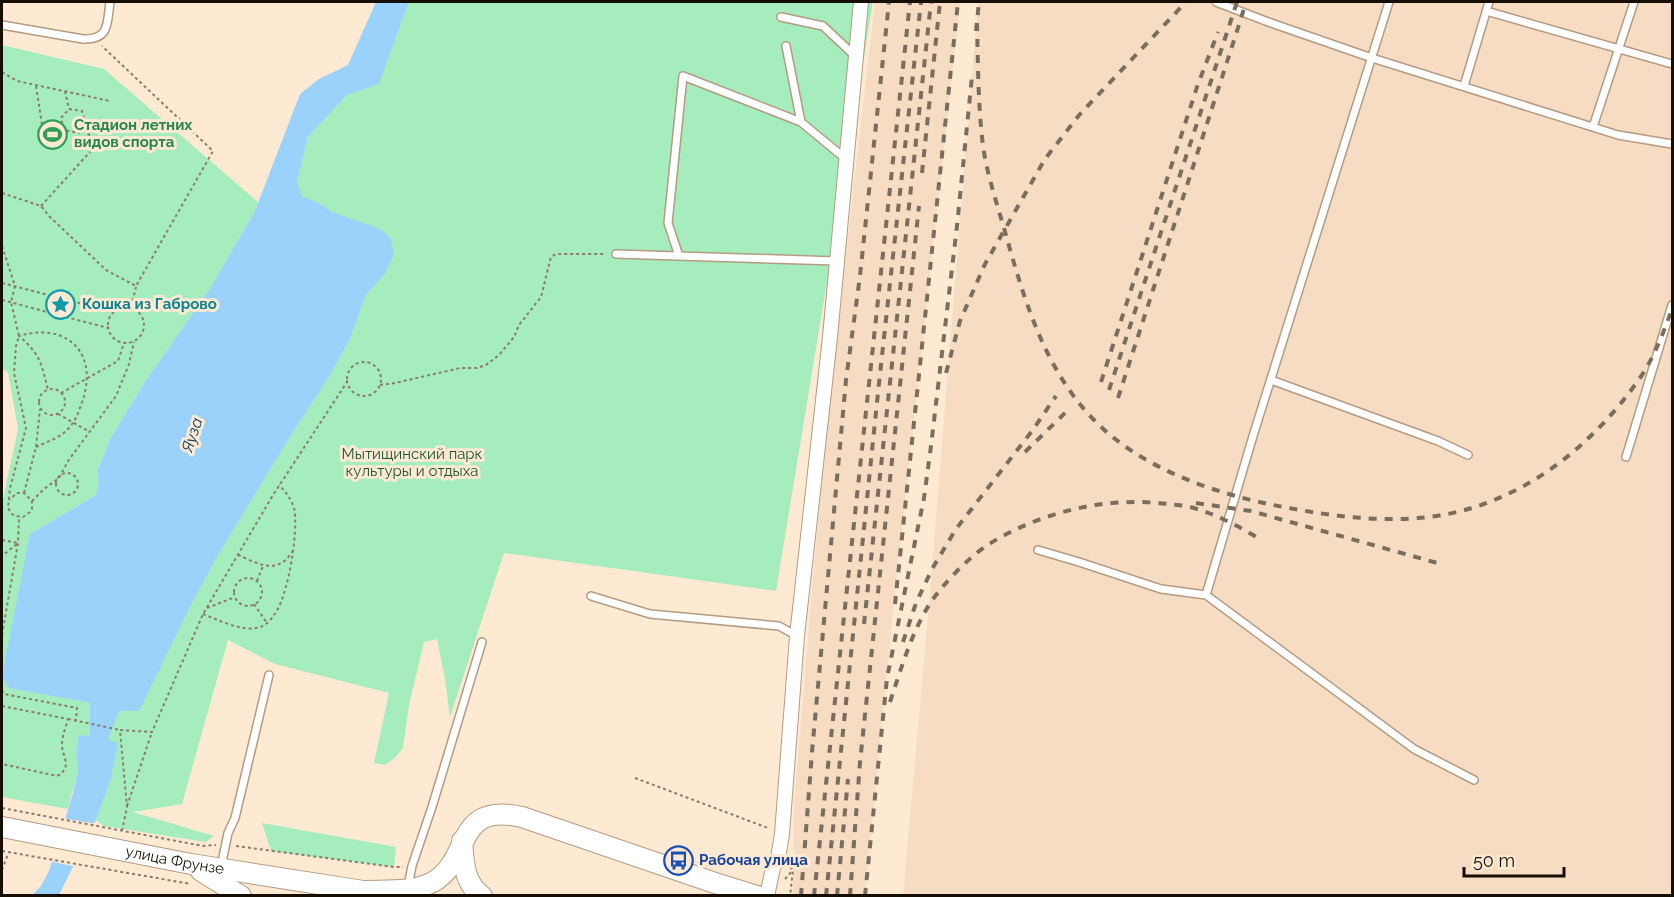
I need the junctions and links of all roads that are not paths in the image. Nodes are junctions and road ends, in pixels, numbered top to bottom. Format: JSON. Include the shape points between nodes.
{"nodes":[{"id":1,"x":110,"y":2,"type":"edge"},
{"id":2,"x":861,"y":2,"type":"edge"},
{"id":3,"x":1216,"y":2,"type":"edge"},
{"id":4,"x":1389,"y":2,"type":"edge"},
{"id":5,"x":1489,"y":2,"type":"edge"},
{"id":6,"x":1634,"y":2,"type":"edge"},
{"id":7,"x":1486,"y":10,"type":"junction"},
{"id":8,"x":781,"y":16,"type":"dead end"},
{"id":9,"x":2,"y":25,"type":"edge"},
{"id":10,"x":786,"y":46,"type":"dead end"},
{"id":11,"x":1619,"y":49,"type":"junction"},
{"id":12,"x":855,"y":56,"type":"junction"},
{"id":13,"x":1372,"y":58,"type":"junction"},
{"id":14,"x":1672,"y":64,"type":"edge"},
{"id":15,"x":1464,"y":86,"type":"junction"},
{"id":16,"x":801,"y":122,"type":"junction"},
{"id":17,"x":1593,"y":127,"type":"junction"},
{"id":18,"x":1672,"y":144,"type":"edge"},
{"id":19,"x":847,"y":160,"type":"junction"},
{"id":20,"x":616,"y":254,"type":"road end"},
{"id":21,"x":680,"y":256,"type":"junction"},
{"id":22,"x":837,"y":261,"type":"junction"},
{"id":23,"x":1672,"y":305,"type":"edge"},
{"id":24,"x":1271,"y":380,"type":"junction"},
{"id":25,"x":1468,"y":455,"type":"dead end"},
{"id":26,"x":1626,"y":457,"type":"dead end"},
{"id":27,"x":1038,"y":550,"type":"dead end"},
{"id":28,"x":1206,"y":595,"type":"junction"},
{"id":29,"x":591,"y":596,"type":"dead end"},
{"id":30,"x":797,"y":636,"type":"junction"},
{"id":31,"x":482,"y":642,"type":"dead end"},
{"id":32,"x":269,"y":675,"type":"dead end"},
{"id":33,"x":1474,"y":780,"type":"dead end"},
{"id":34,"x":2,"y":827,"type":"edge"},
{"id":35,"x":462,"y":841,"type":"junction"},
{"id":36,"x":220,"y":870,"type":"junction"},
{"id":37,"x":190,"y":874,"type":"junction"},
{"id":38,"x":248,"y":874,"type":"junction"},
{"id":39,"x":363,"y":891,"type":"junction"},
{"id":40,"x":399,"y":891,"type":"edge"},
{"id":41,"x":241,"y":896,"type":"edge"},
{"id":42,"x":315,"y":896,"type":"edge"},
{"id":43,"x":482,"y":896,"type":"edge"},
{"id":44,"x":757,"y":896,"type":"edge"},
{"id":45,"x":767,"y":896,"type":"edge"}],
"edges":[{"from":1,"to":9,"type":"lane","via":[[106,28],[95,40]]},
{"from":2,"to":12,"type":"street"},
{"from":3,"to":13,"type":"lane"},
{"from":4,"to":13,"type":"lane"},
{"from":5,"to":7,"type":"lane"},
{"from":6,"to":11,"type":"lane"},
{"from":7,"to":11,"type":"lane"},
{"from":7,"to":15,"type":"lane"},
{"from":8,"to":12,"type":"lane","via":[[824,26]]},
{"from":10,"to":16,"type":"lane"},
{"from":11,"to":14,"type":"lane"},
{"from":11,"to":17,"type":"lane"},
{"from":12,"to":19,"type":"street"},
{"from":13,"to":15,"type":"lane"},
{"from":13,"to":24,"type":"lane"},
{"from":15,"to":17,"type":"lane"},
{"from":16,"to":19,"type":"lane"},
{"from":16,"to":21,"type":"lane","via":[[683,76],[668,223]]},
{"from":17,"to":18,"type":"lane"},
{"from":19,"to":22,"type":"street"},
{"from":20,"to":21,"type":"lane"},
{"from":21,"to":22,"type":"lane"},
{"from":22,"to":30,"type":"street"},
{"from":23,"to":26,"type":"lane"},
{"from":24,"to":25,"type":"lane"},
{"from":24,"to":28,"type":"lane"},
{"from":27,"to":28,"type":"lane","via":[[1161,589]]},
{"from":28,"to":33,"type":"lane","via":[[1414,749]]},
{"from":29,"to":30,"type":"lane","via":[[650,614],[779,626]]},
{"from":30,"to":45,"type":"street","via":[[782,834]]},
{"from":31,"to":40,"type":"lane","via":[[432,807]]},
{"from":32,"to":36,"type":"lane"},
{"from":34,"to":37,"type":"main road","name":"улица Фрунзе","via":[[44,826],[102,837]]},
{"from":35,"to":39,"type":"main road","via":[[447,869],[434,881],[411,890]]},
{"from":35,"to":43,"type":"main road","via":[[466,876]]},
{"from":35,"to":44,"type":"main road","via":[[480,820],[508,814]]},
{"from":36,"to":37,"type":"main road","name":"улица Фрунзе"},
{"from":36,"to":38,"type":"main road","name":"улица Фрунзе"},
{"from":37,"to":41,"type":"main road"},
{"from":38,"to":39,"type":"main road","name":"улица Фрунзе"},
{"from":38,"to":42,"type":"main road","name":"улица Фрунзе"},
{"from":39,"to":40,"type":"main road","name":"улица Фрунзе"}]}
